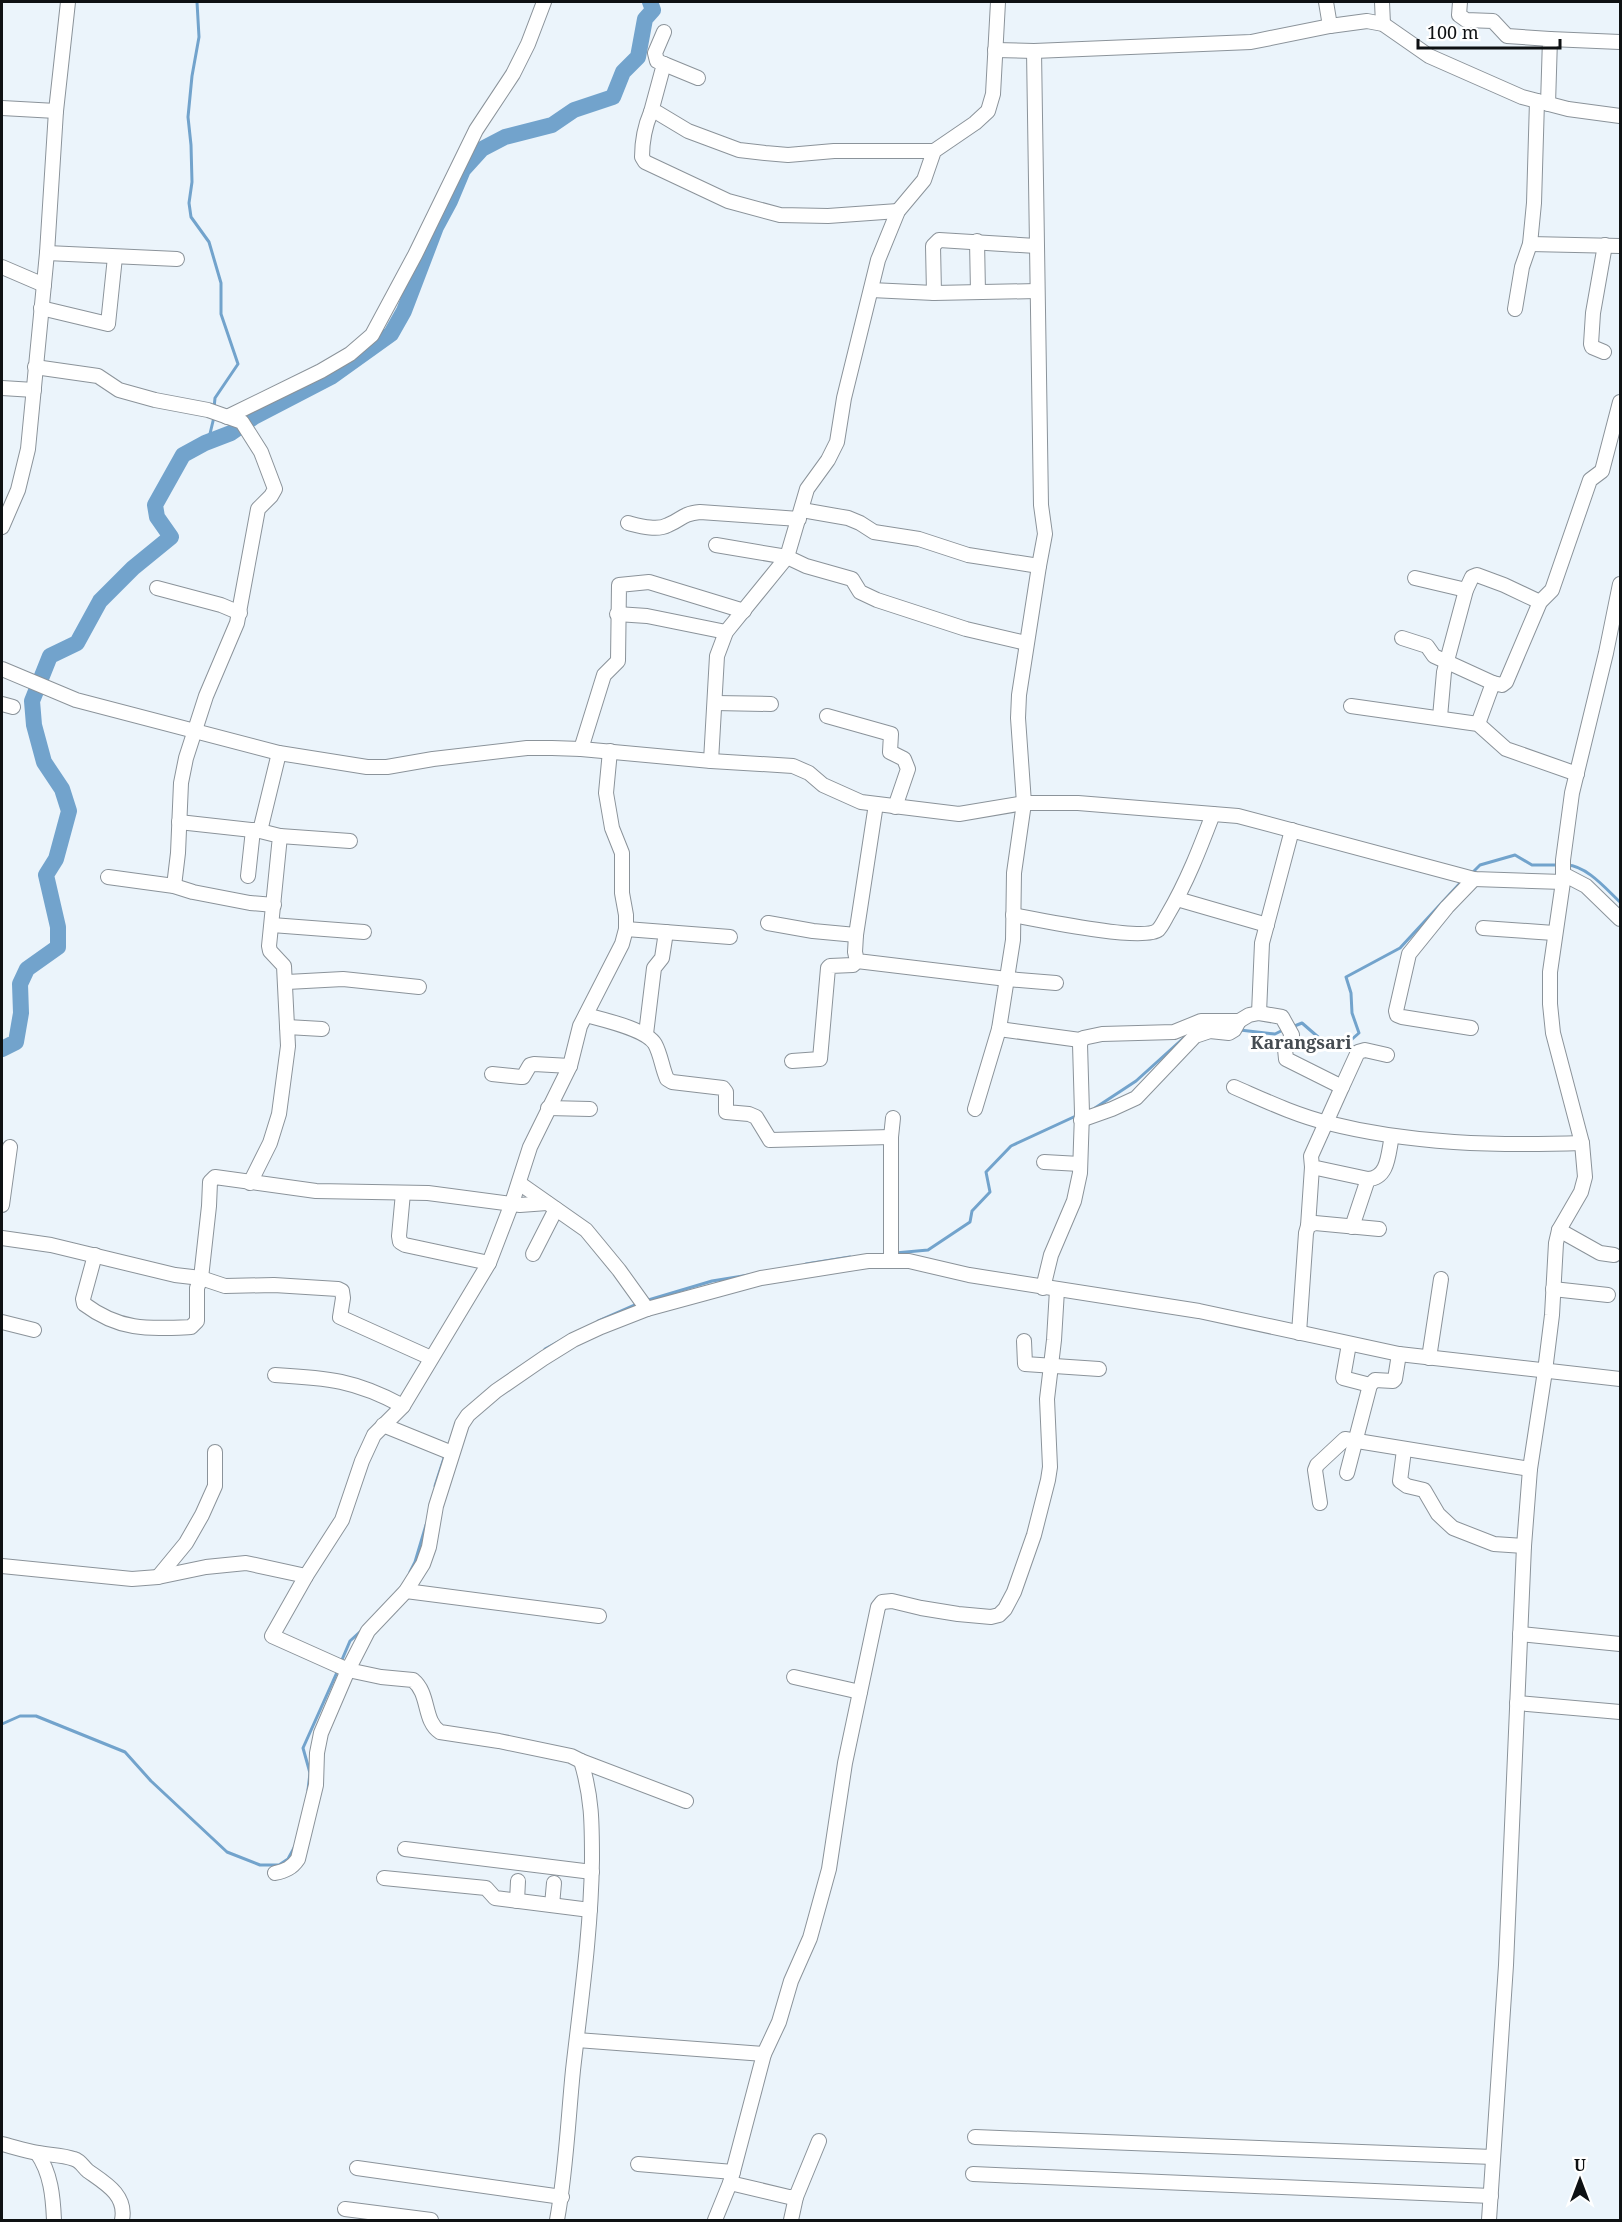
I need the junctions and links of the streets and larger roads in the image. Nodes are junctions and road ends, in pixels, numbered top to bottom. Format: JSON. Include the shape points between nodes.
{"nodes":[{"id":1,"x":68,"y":2,"type":"edge"},
{"id":2,"x":544,"y":2,"type":"edge"},
{"id":3,"x":998,"y":2,"type":"edge"},
{"id":4,"x":1326,"y":2,"type":"edge"},
{"id":5,"x":1382,"y":2,"type":"edge"},
{"id":6,"x":1460,"y":2,"type":"edge"},
{"id":7,"x":1383,"y":24,"type":"junction"},
{"id":8,"x":1330,"y":26,"type":"junction"},
{"id":9,"x":664,"y":32,"type":"dead end"},
{"id":10,"x":1550,"y":39,"type":"junction"},
{"id":11,"x":1620,"y":42,"type":"edge"},
{"id":12,"x":995,"y":50,"type":"junction"},
{"id":13,"x":1034,"y":51,"type":"junction"},
{"id":14,"x":664,"y":64,"type":"junction"},
{"id":15,"x":698,"y":78,"type":"dead end"},
{"id":16,"x":1542,"y":102,"type":"junction"},
{"id":17,"x":2,"y":108,"type":"edge"},
{"id":18,"x":56,"y":111,"type":"junction"},
{"id":19,"x":651,"y":112,"type":"junction"},
{"id":20,"x":1620,"y":116,"type":"edge"},
{"id":21,"x":934,"y":151,"type":"junction"},
{"id":22,"x":898,"y":211,"type":"junction"},
{"id":23,"x":977,"y":241,"type":"junction"},
{"id":24,"x":1530,"y":244,"type":"junction"},
{"id":25,"x":1605,"y":245,"type":"junction"},
{"id":26,"x":1036,"y":246,"type":"junction"},
{"id":27,"x":1620,"y":246,"type":"edge"},
{"id":28,"x":47,"y":254,"type":"junction"},
{"id":29,"x":115,"y":257,"type":"junction"},
{"id":30,"x":177,"y":259,"type":"dead end"},
{"id":31,"x":2,"y":267,"type":"edge"},
{"id":32,"x":44,"y":285,"type":"junction"},
{"id":33,"x":872,"y":290,"type":"junction"},
{"id":34,"x":1037,"y":291,"type":"junction"},
{"id":35,"x":978,"y":292,"type":"junction"},
{"id":36,"x":934,"y":293,"type":"junction"},
{"id":37,"x":41,"y":308,"type":"junction"},
{"id":38,"x":1515,"y":309,"type":"dead end"},
{"id":39,"x":1604,"y":352,"type":"dead end"},
{"id":40,"x":35,"y":367,"type":"junction"},
{"id":41,"x":2,"y":388,"type":"edge"},
{"id":42,"x":34,"y":390,"type":"junction"},
{"id":43,"x":1620,"y":402,"type":"edge"},
{"id":44,"x":225,"y":417,"type":"junction"},
{"id":45,"x":800,"y":514,"type":"junction"},
{"id":46,"x":628,"y":523,"type":"dead end"},
{"id":47,"x":2,"y":527,"type":"edge"},
{"id":48,"x":716,"y":544,"type":"dead end"},
{"id":49,"x":787,"y":557,"type":"junction"},
{"id":50,"x":1039,"y":566,"type":"junction"},
{"id":51,"x":1415,"y":578,"type":"dead end"},
{"id":52,"x":1620,"y":584,"type":"edge"},
{"id":53,"x":157,"y":588,"type":"dead end"},
{"id":54,"x":1466,"y":590,"type":"junction"},
{"id":55,"x":1619,"y":600,"type":"edge"},
{"id":56,"x":1540,"y":602,"type":"junction"},
{"id":57,"x":744,"y":611,"type":"junction"},
{"id":58,"x":240,"y":613,"type":"junction"},
{"id":59,"x":617,"y":614,"type":"junction"},
{"id":60,"x":726,"y":632,"type":"junction"},
{"id":61,"x":1402,"y":638,"type":"dead end"},
{"id":62,"x":1026,"y":642,"type":"junction"},
{"id":63,"x":1446,"y":661,"type":"junction"},
{"id":64,"x":2,"y":669,"type":"edge"},
{"id":65,"x":1493,"y":683,"type":"junction"},
{"id":66,"x":715,"y":703,"type":"junction"},
{"id":67,"x":771,"y":704,"type":"dead end"},
{"id":68,"x":1351,"y":706,"type":"dead end"},
{"id":69,"x":828,"y":716,"type":"dead end"},
{"id":70,"x":1440,"y":717,"type":"junction"},
{"id":71,"x":1478,"y":724,"type":"junction"},
{"id":72,"x":194,"y":729,"type":"junction"},
{"id":73,"x":581,"y":749,"type":"junction"},
{"id":74,"x":610,"y":752,"type":"junction"},
{"id":75,"x":279,"y":753,"type":"junction"},
{"id":76,"x":711,"y":761,"type":"junction"},
{"id":77,"x":1577,"y":774,"type":"junction"},
{"id":78,"x":1024,"y":803,"type":"junction"},
{"id":79,"x":876,"y":804,"type":"junction"},
{"id":80,"x":895,"y":807,"type":"junction"},
{"id":81,"x":1214,"y":814,"type":"junction"},
{"id":82,"x":179,"y":822,"type":"junction"},
{"id":83,"x":1292,"y":830,"type":"junction"},
{"id":84,"x":256,"y":831,"type":"junction"},
{"id":85,"x":280,"y":837,"type":"junction"},
{"id":86,"x":350,"y":841,"type":"dead end"},
{"id":87,"x":1563,"y":871,"type":"junction"},
{"id":88,"x":248,"y":876,"type":"dead end"},
{"id":89,"x":108,"y":877,"type":"dead end"},
{"id":90,"x":1473,"y":879,"type":"junction"},
{"id":91,"x":174,"y":886,"type":"junction"},
{"id":92,"x":1177,"y":899,"type":"junction"},
{"id":93,"x":274,"y":905,"type":"junction"},
{"id":94,"x":1013,"y":915,"type":"junction"},
{"id":95,"x":1620,"y":919,"type":"edge"},
{"id":96,"x":768,"y":923,"type":"dead end"},
{"id":97,"x":272,"y":925,"type":"junction"},
{"id":98,"x":1267,"y":925,"type":"junction"},
{"id":99,"x":1483,"y":928,"type":"dead end"},
{"id":100,"x":626,"y":929,"type":"junction"},
{"id":101,"x":364,"y":932,"type":"dead end"},
{"id":102,"x":666,"y":932,"type":"junction"},
{"id":103,"x":1554,"y":933,"type":"junction"},
{"id":104,"x":856,"y":935,"type":"junction"},
{"id":105,"x":730,"y":937,"type":"dead end"},
{"id":106,"x":856,"y":961,"type":"junction"},
{"id":107,"x":1007,"y":980,"type":"junction"},
{"id":108,"x":286,"y":981,"type":"junction"},
{"id":109,"x":1056,"y":983,"type":"dead end"},
{"id":110,"x":419,"y":987,"type":"dead end"},
{"id":111,"x":1259,"y":1013,"type":"junction"},
{"id":112,"x":586,"y":1015,"type":"junction"},
{"id":113,"x":1203,"y":1026,"type":"junction"},
{"id":114,"x":287,"y":1027,"type":"junction"},
{"id":115,"x":1471,"y":1028,"type":"dead end"},
{"id":116,"x":322,"y":1029,"type":"dead end"},
{"id":117,"x":999,"y":1029,"type":"junction"},
{"id":118,"x":646,"y":1034,"type":"junction"},
{"id":119,"x":1080,"y":1040,"type":"junction"},
{"id":120,"x":1388,"y":1055,"type":"dead end"},
{"id":121,"x":792,"y":1061,"type":"dead end"},
{"id":122,"x":570,"y":1066,"type":"junction"},
{"id":123,"x":492,"y":1074,"type":"dead end"},
{"id":124,"x":1234,"y":1087,"type":"dead end"},
{"id":125,"x":1342,"y":1087,"type":"junction"},
{"id":126,"x":548,"y":1108,"type":"junction"},
{"id":127,"x":590,"y":1109,"type":"dead end"},
{"id":128,"x":975,"y":1109,"type":"dead end"},
{"id":129,"x":1081,"y":1117,"type":"junction"},
{"id":130,"x":893,"y":1118,"type":"dead end"},
{"id":131,"x":1327,"y":1123,"type":"junction"},
{"id":132,"x":1392,"y":1136,"type":"junction"},
{"id":133,"x":891,"y":1137,"type":"junction"},
{"id":134,"x":1582,"y":1143,"type":"junction"},
{"id":135,"x":10,"y":1147,"type":"dead end"},
{"id":136,"x":1044,"y":1162,"type":"dead end"},
{"id":137,"x":1080,"y":1164,"type":"junction"},
{"id":138,"x":1312,"y":1167,"type":"junction"},
{"id":139,"x":1368,"y":1179,"type":"junction"},
{"id":140,"x":250,"y":1183,"type":"junction"},
{"id":141,"x":519,"y":1183,"type":"junction"},
{"id":142,"x":403,"y":1193,"type":"junction"},
{"id":143,"x":512,"y":1203,"type":"junction"},
{"id":144,"x":2,"y":1205,"type":"edge"},
{"id":145,"x":552,"y":1206,"type":"junction"},
{"id":146,"x":1308,"y":1226,"type":"junction"},
{"id":147,"x":1352,"y":1227,"type":"junction"},
{"id":148,"x":1379,"y":1229,"type":"dead end"},
{"id":149,"x":1559,"y":1230,"type":"junction"},
{"id":150,"x":2,"y":1238,"type":"edge"},
{"id":151,"x":533,"y":1254,"type":"dead end"},
{"id":152,"x":95,"y":1255,"type":"junction"},
{"id":153,"x":891,"y":1255,"type":"junction"},
{"id":154,"x":1614,"y":1255,"type":"dead end"},
{"id":155,"x":489,"y":1263,"type":"junction"},
{"id":156,"x":201,"y":1278,"type":"junction"},
{"id":157,"x":1441,"y":1279,"type":"dead end"},
{"id":158,"x":1050,"y":1289,"type":"junction"},
{"id":159,"x":1552,"y":1289,"type":"junction"},
{"id":160,"x":1608,"y":1295,"type":"dead end"},
{"id":161,"x":644,"y":1304,"type":"junction"},
{"id":162,"x":2,"y":1322,"type":"edge"},
{"id":163,"x":34,"y":1330,"type":"dead end"},
{"id":164,"x":1299,"y":1333,"type":"junction"},
{"id":165,"x":1024,"y":1341,"type":"dead end"},
{"id":166,"x":1349,"y":1344,"type":"junction"},
{"id":167,"x":1399,"y":1354,"type":"junction"},
{"id":168,"x":431,"y":1358,"type":"junction"},
{"id":169,"x":1429,"y":1358,"type":"junction"},
{"id":170,"x":1050,"y":1365,"type":"junction"},
{"id":171,"x":1099,"y":1369,"type":"dead end"},
{"id":172,"x":1545,"y":1371,"type":"junction"},
{"id":173,"x":275,"y":1376,"type":"dead end"},
{"id":174,"x":1620,"y":1379,"type":"edge"},
{"id":175,"x":1370,"y":1385,"type":"junction"},
{"id":176,"x":403,"y":1406,"type":"junction"},
{"id":177,"x":383,"y":1425,"type":"junction"},
{"id":178,"x":1356,"y":1440,"type":"junction"},
{"id":179,"x":1404,"y":1450,"type":"junction"},
{"id":180,"x":215,"y":1452,"type":"dead end"},
{"id":181,"x":448,"y":1452,"type":"junction"},
{"id":182,"x":1530,"y":1468,"type":"junction"},
{"id":183,"x":1347,"y":1473,"type":"dead end"},
{"id":184,"x":1320,"y":1503,"type":"dead end"},
{"id":185,"x":1524,"y":1546,"type":"junction"},
{"id":186,"x":2,"y":1566,"type":"edge"},
{"id":187,"x":306,"y":1576,"type":"junction"},
{"id":188,"x":158,"y":1577,"type":"junction"},
{"id":189,"x":406,"y":1591,"type":"junction"},
{"id":190,"x":599,"y":1616,"type":"dead end"},
{"id":191,"x":1520,"y":1634,"type":"junction"},
{"id":192,"x":1620,"y":1644,"type":"edge"},
{"id":193,"x":343,"y":1667,"type":"junction"},
{"id":194,"x":794,"y":1677,"type":"dead end"},
{"id":195,"x":860,"y":1692,"type":"junction"},
{"id":196,"x":1517,"y":1703,"type":"junction"},
{"id":197,"x":1620,"y":1712,"type":"edge"},
{"id":198,"x":582,"y":1761,"type":"junction"},
{"id":199,"x":686,"y":1801,"type":"dead end"},
{"id":200,"x":405,"y":1849,"type":"dead end"},
{"id":201,"x":591,"y":1872,"type":"junction"},
{"id":202,"x":275,"y":1873,"type":"dead end"},
{"id":203,"x":384,"y":1878,"type":"dead end"},
{"id":204,"x":518,"y":1881,"type":"dead end"},
{"id":205,"x":554,"y":1883,"type":"dead end"},
{"id":206,"x":516,"y":1901,"type":"junction"},
{"id":207,"x":552,"y":1905,"type":"junction"},
{"id":208,"x":590,"y":1910,"type":"junction"},
{"id":209,"x":577,"y":2040,"type":"junction"},
{"id":210,"x":764,"y":2054,"type":"junction"},
{"id":211,"x":975,"y":2137,"type":"dead end"},
{"id":212,"x":819,"y":2141,"type":"dead end"},
{"id":213,"x":2,"y":2145,"type":"edge"},
{"id":214,"x":37,"y":2153,"type":"junction"},
{"id":215,"x":1493,"y":2157,"type":"junction"},
{"id":216,"x":638,"y":2164,"type":"dead end"},
{"id":217,"x":357,"y":2168,"type":"dead end"},
{"id":218,"x":973,"y":2174,"type":"dead end"},
{"id":219,"x":731,"y":2177,"type":"junction"},
{"id":220,"x":1491,"y":2196,"type":"junction"},
{"id":221,"x":562,"y":2197,"type":"junction"},
{"id":222,"x":796,"y":2197,"type":"junction"},
{"id":223,"x":345,"y":2209,"type":"dead end"},
{"id":224,"x":54,"y":2220,"type":"edge"},
{"id":225,"x":122,"y":2220,"type":"edge"},
{"id":226,"x":430,"y":2220,"type":"edge"},
{"id":227,"x":557,"y":2220,"type":"edge"},
{"id":228,"x":715,"y":2220,"type":"edge"},
{"id":229,"x":791,"y":2220,"type":"edge"},
{"id":230,"x":1489,"y":2220,"type":"edge"}],
"edges":[{"from":1,"to":18,"type":"street"},
{"from":2,"to":44,"type":"street","via":[[513,74],[476,130],[372,335],[321,371]]},
{"from":3,"to":12,"type":"street"},
{"from":4,"to":8,"type":"street"},
{"from":5,"to":7,"type":"street"},
{"from":6,"to":10,"type":"street","via":[[1459,15],[1464,19],[1495,22],[1507,36]]},
{"from":7,"to":8,"type":"street","via":[[1367,21]]},
{"from":7,"to":16,"type":"street","via":[[1429,56]]},
{"from":8,"to":13,"type":"street","via":[[1251,42]]},
{"from":9,"to":14,"type":"street","via":[[655,52],[657,61]]},
{"from":10,"to":11,"type":"street"},
{"from":10,"to":16,"type":"street"},
{"from":12,"to":13,"type":"street"},
{"from":12,"to":21,"type":"street","via":[[993,94],[988,111]]},
{"from":13,"to":26,"type":"street"},
{"from":14,"to":15,"type":"street"},
{"from":14,"to":19,"type":"street"},
{"from":16,"to":20,"type":"street"},
{"from":16,"to":24,"type":"street"},
{"from":17,"to":18,"type":"street"},
{"from":18,"to":28,"type":"street"},
{"from":19,"to":21,"type":"street","via":[[739,150],[788,155]]},
{"from":19,"to":22,"type":"street","via":[[642,146],[645,162],[728,201],[780,215]]},
{"from":21,"to":22,"type":"street","via":[[924,180]]},
{"from":22,"to":33,"type":"street","via":[[878,260]]},
{"from":23,"to":26,"type":"street"},
{"from":23,"to":35,"type":"street"},
{"from":23,"to":36,"type":"street","via":[[942,239],[934,243]]},
{"from":24,"to":25,"type":"street"},
{"from":24,"to":38,"type":"street"},
{"from":25,"to":27,"type":"street"},
{"from":25,"to":39,"type":"street","via":[[1593,313],[1592,344]]},
{"from":26,"to":34,"type":"street"},
{"from":28,"to":29,"type":"street"},
{"from":28,"to":32,"type":"street"},
{"from":29,"to":30,"type":"street"},
{"from":29,"to":37,"type":"street","via":[[108,324]]},
{"from":31,"to":32,"type":"street"},
{"from":32,"to":37,"type":"street"},
{"from":33,"to":36,"type":"street"},
{"from":33,"to":45,"type":"street","via":[[844,398],[837,442],[807,489]]},
{"from":34,"to":35,"type":"street"},
{"from":34,"to":50,"type":"street","via":[[1041,505],[1046,534]]},
{"from":35,"to":36,"type":"street"},
{"from":37,"to":40,"type":"street"},
{"from":40,"to":42,"type":"street"},
{"from":40,"to":44,"type":"street","via":[[91,374],[119,390]]},
{"from":41,"to":42,"type":"street"},
{"from":42,"to":47,"type":"street","via":[[28,449],[18,490]]},
{"from":43,"to":56,"type":"street","via":[[1602,471],[1590,480],[1552,590]]},
{"from":44,"to":58,"type":"street","via":[[244,425],[261,452],[275,489],[258,509]]},
{"from":45,"to":46,"type":"street","via":[[700,512],[684,515],[663,527]]},
{"from":45,"to":49,"type":"street"},
{"from":45,"to":50,"type":"street","via":[[848,518],[874,532],[919,539],[968,555]]},
{"from":48,"to":49,"type":"street"},
{"from":49,"to":57,"type":"street"},
{"from":49,"to":62,"type":"street","via":[[852,579],[860,592],[877,600],[974,632]]},
{"from":50,"to":62,"type":"street"},
{"from":51,"to":54,"type":"street"},
{"from":52,"to":55,"type":"street"},
{"from":53,"to":58,"type":"street"},
{"from":54,"to":56,"type":"street","via":[[1477,574]]},
{"from":54,"to":63,"type":"street"},
{"from":55,"to":77,"type":"street"},
{"from":56,"to":65,"type":"street","via":[[1506,682]]},
{"from":57,"to":59,"type":"street","via":[[649,582],[619,585]]},
{"from":57,"to":60,"type":"street"},
{"from":58,"to":72,"type":"street"},
{"from":59,"to":60,"type":"street","via":[[647,615]]},
{"from":59,"to":73,"type":"street","via":[[618,661],[604,675]]},
{"from":60,"to":66,"type":"street","via":[[717,656]]},
{"from":61,"to":63,"type":"street","via":[[1427,646],[1434,656]]},
{"from":62,"to":78,"type":"street","via":[[1018,718]]},
{"from":63,"to":65,"type":"street"},
{"from":63,"to":70,"type":"street"},
{"from":64,"to":72,"type":"street","via":[[76,700]]},
{"from":65,"to":71,"type":"street"},
{"from":66,"to":67,"type":"street"},
{"from":66,"to":76,"type":"street"},
{"from":68,"to":70,"type":"street"},
{"from":69,"to":80,"type":"street","via":[[891,734],[890,752],[904,759],[908,769]]},
{"from":70,"to":71,"type":"street"},
{"from":71,"to":77,"type":"street","via":[[1506,749]]},
{"from":72,"to":75,"type":"street"},
{"from":72,"to":82,"type":"street","via":[[181,783]]},
{"from":73,"to":74,"type":"street"},
{"from":73,"to":75,"type":"street","via":[[526,748],[387,767]]},
{"from":74,"to":76,"type":"street"},
{"from":74,"to":100,"type":"street","via":[[606,793],[612,828],[622,853]]},
{"from":75,"to":84,"type":"street"},
{"from":76,"to":79,"type":"street","via":[[793,766],[823,785],[861,802]]},
{"from":77,"to":87,"type":"street"},
{"from":78,"to":80,"type":"street","via":[[959,814]]},
{"from":78,"to":81,"type":"street","via":[[1078,803]]},
{"from":78,"to":94,"type":"street","via":[[1014,873]]},
{"from":79,"to":80,"type":"street"},
{"from":79,"to":104,"type":"street"},
{"from":81,"to":83,"type":"street"},
{"from":81,"to":92,"type":"street"},
{"from":82,"to":84,"type":"street"},
{"from":82,"to":91,"type":"street"},
{"from":83,"to":90,"type":"street"},
{"from":83,"to":98,"type":"street"},
{"from":84,"to":85,"type":"street"},
{"from":84,"to":88,"type":"street"},
{"from":85,"to":86,"type":"street"},
{"from":85,"to":93,"type":"street"},
{"from":87,"to":90,"type":"street"},
{"from":87,"to":95,"type":"street","via":[[1586,886]]},
{"from":87,"to":103,"type":"street"},
{"from":89,"to":91,"type":"street"},
{"from":90,"to":115,"type":"street","via":[[1408,954],[1396,1011],[1402,1017]]},
{"from":91,"to":93,"type":"street"},
{"from":92,"to":94,"type":"street","via":[[1158,930],[1149,933],[1063,925]]},
{"from":92,"to":98,"type":"street"},
{"from":93,"to":97,"type":"street"},
{"from":94,"to":107,"type":"street"},
{"from":96,"to":104,"type":"street"},
{"from":97,"to":101,"type":"street"},
{"from":97,"to":108,"type":"street","via":[[270,951],[284,966]]},
{"from":98,"to":111,"type":"street","via":[[1261,952]]},
{"from":99,"to":103,"type":"street"},
{"from":100,"to":102,"type":"street"},
{"from":100,"to":112,"type":"street","via":[[618,954]]},
{"from":102,"to":105,"type":"street"},
{"from":102,"to":118,"type":"street","via":[[662,958],[654,968]]},
{"from":103,"to":134,"type":"street","via":[[1550,972],[1552,1024]]},
{"from":104,"to":106,"type":"street"},
{"from":106,"to":107,"type":"street"},
{"from":106,"to":121,"type":"street","via":[[853,965],[828,968],[820,1059]]},
{"from":107,"to":109,"type":"street"},
{"from":107,"to":117,"type":"street"},
{"from":108,"to":110,"type":"street","via":[[343,979]]},
{"from":108,"to":114,"type":"street"},
{"from":111,"to":113,"type":"street","via":[[1249,1015],[1229,1034]]},
{"from":111,"to":125,"type":"street","via":[[1285,1020],[1292,1035],[1285,1054]]},
{"from":112,"to":118,"type":"street"},
{"from":112,"to":122,"type":"street"},
{"from":113,"to":119,"type":"street","via":[[1174,1032],[1091,1035]]},
{"from":113,"to":129,"type":"street","via":[[1136,1098]]},
{"from":114,"to":116,"type":"street"},
{"from":114,"to":140,"type":"street","via":[[279,1114]]},
{"from":117,"to":119,"type":"street"},
{"from":117,"to":128,"type":"street"},
{"from":118,"to":133,"type":"street","via":[[659,1051],[667,1079],[723,1088],[726,1112],[756,1118],[770,1140]]},
{"from":119,"to":129,"type":"street"},
{"from":120,"to":125,"type":"street","via":[[1358,1052]]},
{"from":122,"to":123,"type":"street","via":[[534,1064],[521,1077]]},
{"from":122,"to":126,"type":"street"},
{"from":124,"to":131,"type":"street"},
{"from":125,"to":131,"type":"street"},
{"from":126,"to":127,"type":"street"},
{"from":126,"to":141,"type":"street"},
{"from":129,"to":137,"type":"street"},
{"from":130,"to":133,"type":"street"},
{"from":131,"to":132,"type":"street"},
{"from":131,"to":138,"type":"street","via":[[1311,1156]]},
{"from":132,"to":134,"type":"street","via":[[1466,1144]]},
{"from":132,"to":139,"type":"street","via":[[1384,1172]]},
{"from":133,"to":153,"type":"street"},
{"from":134,"to":149,"type":"street","via":[[1585,1177],[1581,1192]]},
{"from":135,"to":144,"type":"street"},
{"from":136,"to":137,"type":"street"},
{"from":137,"to":158,"type":"street","via":[[1074,1201],[1051,1255]]},
{"from":138,"to":139,"type":"street"},
{"from":138,"to":146,"type":"street"},
{"from":139,"to":147,"type":"street"},
{"from":140,"to":142,"type":"street","via":[[316,1191]]},
{"from":140,"to":156,"type":"street","via":[[215,1177],[210,1182]]},
{"from":141,"to":143,"type":"street"},
{"from":141,"to":145,"type":"street"},
{"from":142,"to":143,"type":"street"},
{"from":142,"to":155,"type":"street","via":[[400,1242]]},
{"from":143,"to":145,"type":"street"},
{"from":143,"to":155,"type":"street"},
{"from":145,"to":151,"type":"street"},
{"from":145,"to":161,"type":"street","via":[[586,1230]]},
{"from":146,"to":147,"type":"street","via":[[1315,1223]]},
{"from":146,"to":164,"type":"street"},
{"from":147,"to":148,"type":"street"},
{"from":149,"to":154,"type":"street","via":[[1600,1253]]},
{"from":149,"to":159,"type":"street"},
{"from":150,"to":152,"type":"street"},
{"from":152,"to":156,"type":"street"},
{"from":152,"to":156,"type":"street","via":[[83,1303],[114,1322],[131,1327],[195,1325]]},
{"from":153,"to":158,"type":"street","via":[[969,1275]]},
{"from":153,"to":161,"type":"street"},
{"from":155,"to":168,"type":"street"},
{"from":156,"to":168,"type":"street","via":[[225,1286],[338,1289],[344,1295],[340,1317]]},
{"from":157,"to":169,"type":"street"},
{"from":158,"to":164,"type":"street","via":[[1199,1311]]},
{"from":158,"to":170,"type":"street","via":[[1054,1340]]},
{"from":159,"to":160,"type":"street"},
{"from":159,"to":172,"type":"street"},
{"from":161,"to":181,"type":"street","via":[[573,1340],[496,1391],[468,1415]]},
{"from":162,"to":163,"type":"street"},
{"from":164,"to":166,"type":"street"},
{"from":165,"to":170,"type":"street","via":[[1025,1364]]},
{"from":166,"to":167,"type":"street"},
{"from":166,"to":175,"type":"street","via":[[1343,1378]]},
{"from":167,"to":169,"type":"street"},
{"from":167,"to":175,"type":"street","via":[[1395,1379],[1375,1380]]},
{"from":168,"to":176,"type":"street"},
{"from":169,"to":172,"type":"street"},
{"from":170,"to":171,"type":"street"},
{"from":170,"to":195,"type":"street","via":[[1048,1480],[1034,1535],[1005,1609],[992,1617],[948,1613],[892,1600],[882,1602]]},
{"from":172,"to":174,"type":"street"},
{"from":172,"to":182,"type":"street"},
{"from":173,"to":176,"type":"street","via":[[344,1381]]},
{"from":175,"to":178,"type":"street"},
{"from":176,"to":177,"type":"street"},
{"from":177,"to":181,"type":"street"},
{"from":177,"to":187,"type":"street","via":[[369,1444],[342,1520]]},
{"from":178,"to":179,"type":"street"},
{"from":178,"to":183,"type":"street"},
{"from":178,"to":184,"type":"street","via":[[1345,1439],[1317,1465]]},
{"from":179,"to":182,"type":"street"},
{"from":179,"to":185,"type":"street","via":[[1400,1481],[1424,1490],[1447,1524],[1491,1543]]},
{"from":180,"to":188,"type":"street","via":[[215,1486],[207,1504],[192,1535]]},
{"from":181,"to":189,"type":"street","via":[[426,1555]]},
{"from":182,"to":185,"type":"street"},
{"from":185,"to":191,"type":"street"},
{"from":186,"to":188,"type":"street","via":[[114,1578]]},
{"from":187,"to":188,"type":"street","via":[[246,1563]]},
{"from":187,"to":193,"type":"street","via":[[272,1636]]},
{"from":189,"to":190,"type":"street"},
{"from":189,"to":193,"type":"street","via":[[368,1631]]},
{"from":191,"to":192,"type":"street"},
{"from":191,"to":196,"type":"street"},
{"from":193,"to":198,"type":"street","via":[[413,1680],[423,1692],[433,1727],[440,1732]]},
{"from":193,"to":202,"type":"street","via":[[321,1733],[316,1785],[298,1859],[285,1871]]},
{"from":194,"to":195,"type":"street"},
{"from":195,"to":210,"type":"street","via":[[829,1869],[810,1938]]},
{"from":196,"to":197,"type":"street"},
{"from":196,"to":215,"type":"street"},
{"from":198,"to":199,"type":"street"},
{"from":198,"to":201,"type":"street","via":[[590,1788]]},
{"from":200,"to":201,"type":"street"},
{"from":201,"to":208,"type":"street"},
{"from":203,"to":206,"type":"street","via":[[486,1888],[495,1898]]},
{"from":204,"to":206,"type":"street"},
{"from":205,"to":207,"type":"street"},
{"from":206,"to":207,"type":"street"},
{"from":207,"to":208,"type":"street"},
{"from":208,"to":209,"type":"street"},
{"from":209,"to":210,"type":"street"},
{"from":209,"to":221,"type":"street"},
{"from":210,"to":219,"type":"street"},
{"from":211,"to":215,"type":"street"},
{"from":212,"to":222,"type":"street"},
{"from":213,"to":214,"type":"street"},
{"from":214,"to":224,"type":"street","via":[[50,2183]]},
{"from":214,"to":225,"type":"street","via":[[74,2158],[100,2178],[122,2203]]},
{"from":215,"to":220,"type":"street"},
{"from":216,"to":219,"type":"street"},
{"from":217,"to":221,"type":"street"},
{"from":218,"to":220,"type":"street"},
{"from":219,"to":222,"type":"street"},
{"from":219,"to":228,"type":"street"},
{"from":220,"to":230,"type":"street"},
{"from":221,"to":227,"type":"street"},
{"from":222,"to":229,"type":"street"},
{"from":223,"to":226,"type":"street"}]}
